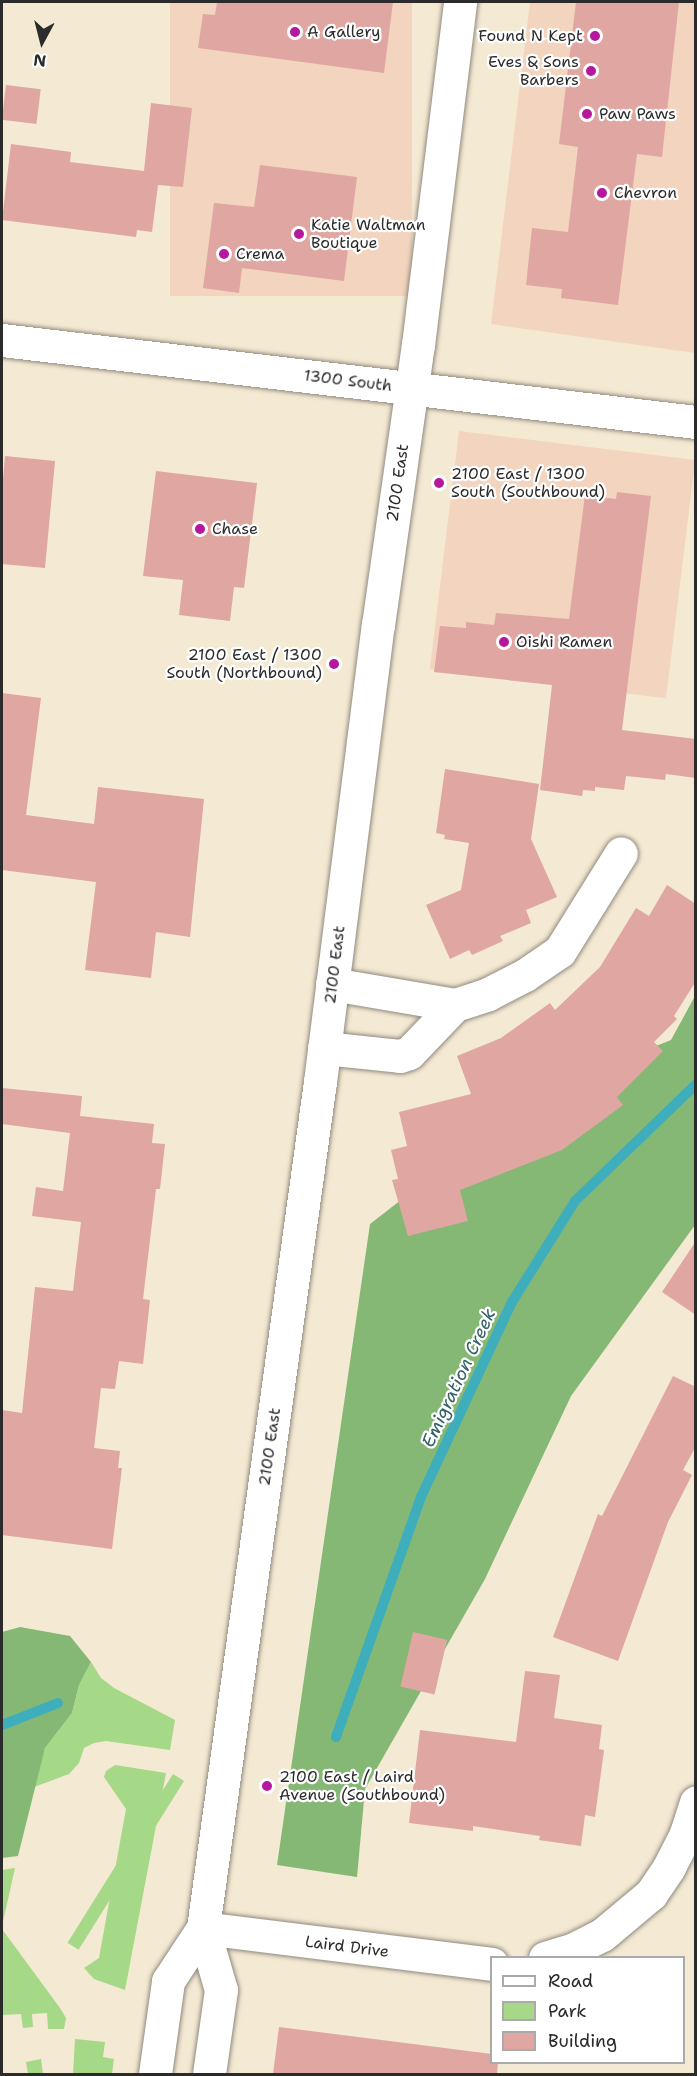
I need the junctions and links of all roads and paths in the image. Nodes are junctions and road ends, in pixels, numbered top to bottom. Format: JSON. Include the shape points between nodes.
{"nodes":[{"id":1,"x":460,"y":2,"type":"edge"},
{"id":2,"x":2,"y":340,"type":"edge"},
{"id":3,"x":412,"y":388,"type":"junction"},
{"id":4,"x":696,"y":422,"type":"edge"},
{"id":5,"x":621,"y":852,"type":"dead end"},
{"id":6,"x":332,"y":984,"type":"junction"},
{"id":7,"x":455,"y":1005,"type":"junction"},
{"id":8,"x":324,"y":1048,"type":"junction"},
{"id":9,"x":696,"y":1803,"type":"edge"},
{"id":10,"x":203,"y":1928,"type":"junction"},
{"id":11,"x":551,"y":1956,"type":"edge"},
{"id":12,"x":490,"y":1964,"type":"edge"},
{"id":13,"x":155,"y":2074,"type":"edge"},
{"id":14,"x":209,"y":2074,"type":"edge"}],
"edges":[{"from":1,"to":3,"type":"street","name":"2100 East"},
{"from":2,"to":3,"type":"street","name":"1300 South"},
{"from":3,"to":4,"type":"street","name":"1300 South"},
{"from":3,"to":6,"type":"street","name":"2100 East"},
{"from":5,"to":7,"type":"street","via":[[560,951],[525,975]]},
{"from":6,"to":7,"type":"street"},
{"from":6,"to":8,"type":"street","name":"2100 East"},
{"from":7,"to":8,"type":"street","via":[[417,1046],[400,1056]]},
{"from":8,"to":10,"type":"street","name":"2100 East"},
{"from":9,"to":11,"type":"street","via":[[681,1842],[651,1894],[602,1935]]},
{"from":10,"to":12,"type":"street","name":"Laird Drive"},
{"from":10,"to":13,"type":"street","name":"2100 East","via":[[168,1981]]},
{"from":10,"to":14,"type":"street","name":"2100 East","via":[[221,1990]]}]}
